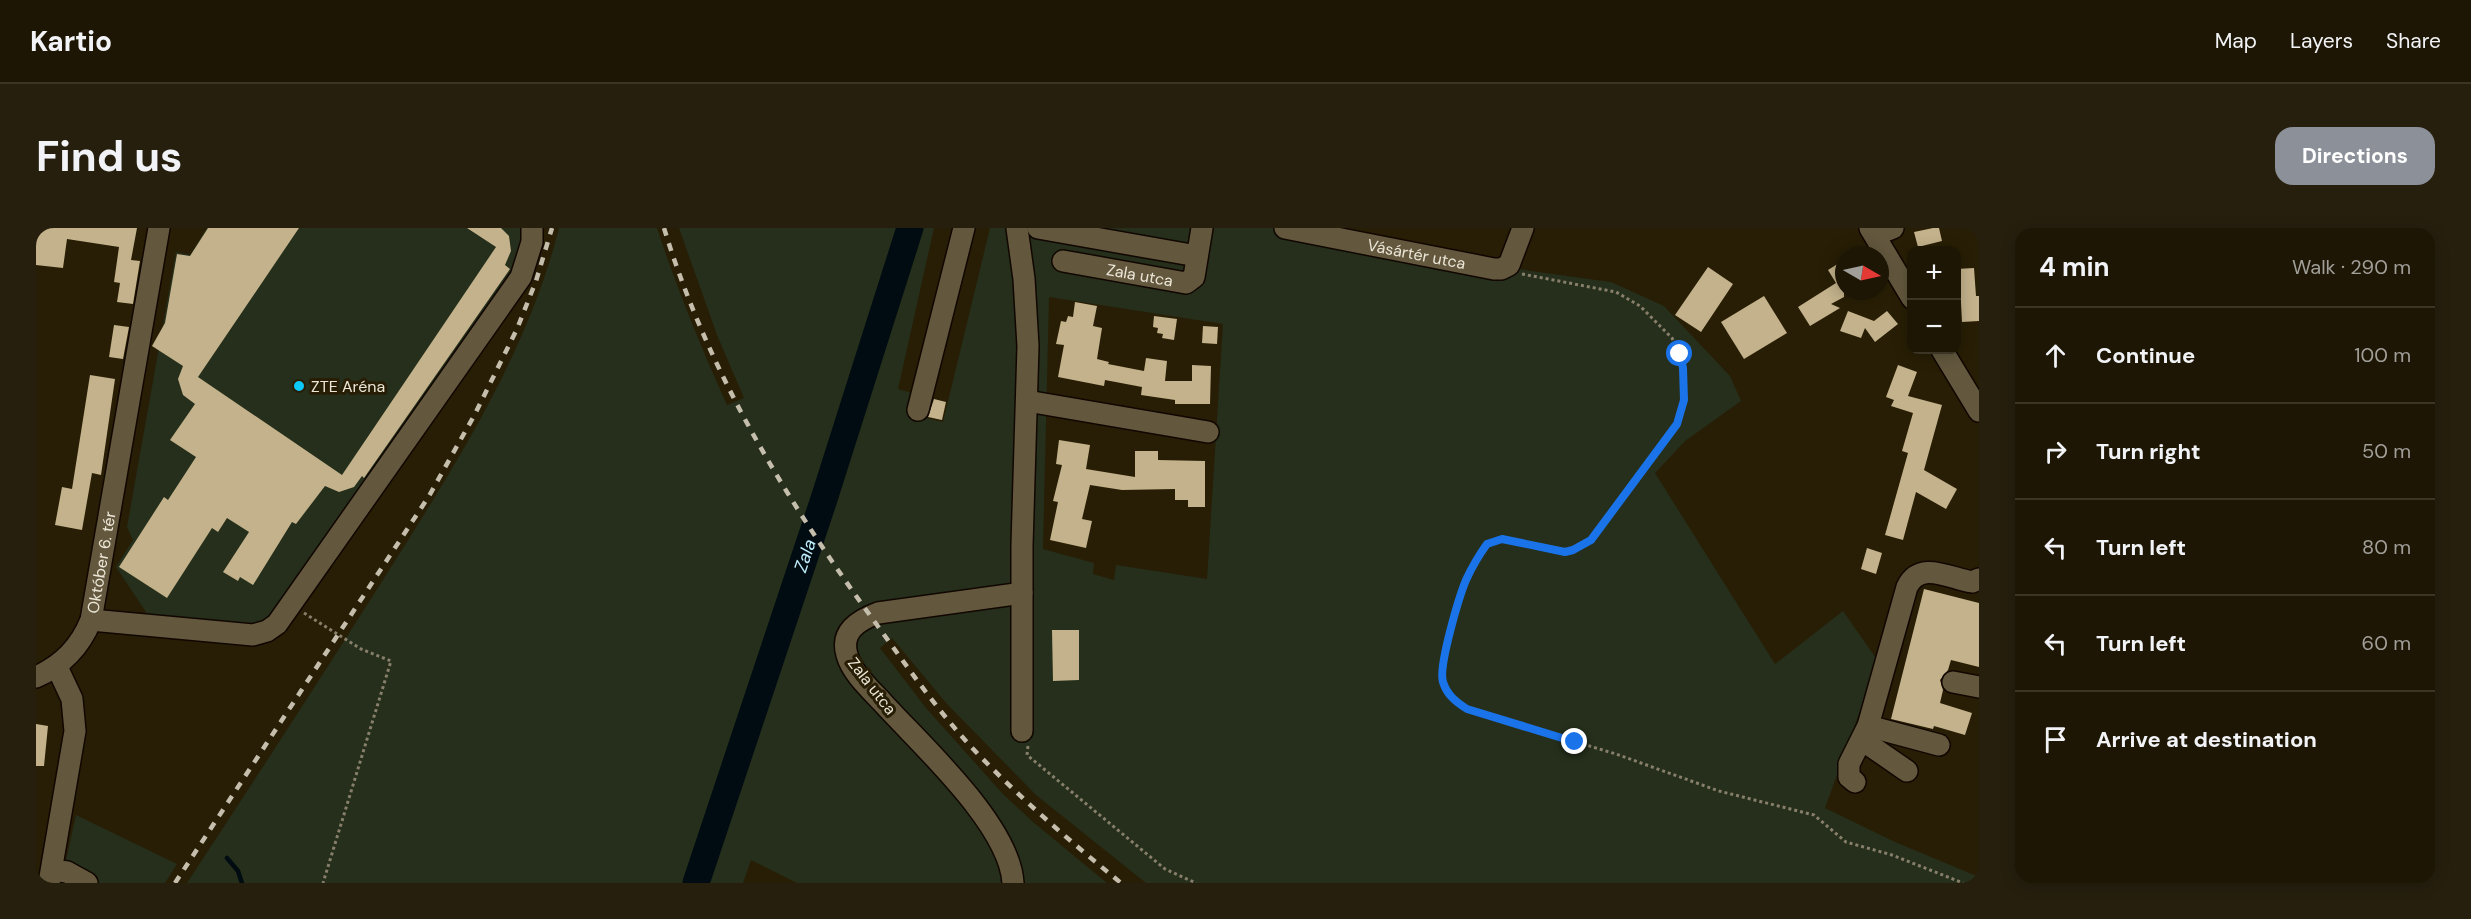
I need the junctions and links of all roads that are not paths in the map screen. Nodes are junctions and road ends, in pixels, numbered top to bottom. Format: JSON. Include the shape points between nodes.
{"nodes":[{"id":1,"x":159,"y":228,"type":"edge"},
{"id":2,"x":532,"y":228,"type":"edge"},
{"id":3,"x":964,"y":228,"type":"edge"},
{"id":4,"x":1017,"y":228,"type":"edge"},
{"id":5,"x":1038,"y":228,"type":"edge"},
{"id":6,"x":1202,"y":228,"type":"edge"},
{"id":7,"x":1285,"y":228,"type":"edge"},
{"id":8,"x":1523,"y":228,"type":"edge"},
{"id":9,"x":1879,"y":230,"type":"edge"},
{"id":10,"x":1070,"y":234,"type":"junction"},
{"id":11,"x":1197,"y":256,"type":"junction"},
{"id":12,"x":1907,"y":290,"type":"edge"},
{"id":13,"x":1944,"y":354,"type":"edge"},
{"id":14,"x":1027,"y":401,"type":"junction"},
{"id":15,"x":918,"y":410,"type":"dead end"},
{"id":16,"x":1979,"y":411,"type":"edge"},
{"id":17,"x":1208,"y":432,"type":"dead end"},
{"id":18,"x":1979,"y":579,"type":"edge"},
{"id":19,"x":1022,"y":593,"type":"junction"},
{"id":20,"x":91,"y":620,"type":"junction"},
{"id":21,"x":57,"y":667,"type":"junction"},
{"id":22,"x":36,"y":677,"type":"edge"},
{"id":23,"x":1953,"y":682,"type":"dead end"},
{"id":24,"x":1979,"y":687,"type":"edge"},
{"id":25,"x":1022,"y":731,"type":"road end"},
{"id":26,"x":1865,"y":733,"type":"junction"},
{"id":27,"x":1939,"y":745,"type":"dead end"},
{"id":28,"x":1906,"y":771,"type":"dead end"},
{"id":29,"x":1855,"y":782,"type":"dead end"},
{"id":30,"x":50,"y":877,"type":"edge"},
{"id":31,"x":87,"y":883,"type":"edge"},
{"id":32,"x":1013,"y":883,"type":"edge"}],
"edges":[{"from":1,"to":20,"type":"street","name":"Október 6. tér"},
{"from":2,"to":20,"type":"street","via":[[522,277],[277,624],[267,632],[253,634]]},
{"from":3,"to":15,"type":"street"},
{"from":4,"to":14,"type":"street","via":[[1028,346]]},
{"from":5,"to":10,"type":"street","name":"Zala utca"},
{"from":6,"to":11,"type":"street","name":"Zala utca"},
{"from":7,"to":8,"type":"street","name":"Vásártér utca","via":[[1501,269],[1511,261]]},
{"from":9,"to":12,"type":"street"},
{"from":10,"to":11,"type":"street","name":"Zala utca"},
{"from":10,"to":11,"type":"street","name":"Zala utca","via":[[1067,262],[1186,283],[1194,277]]},
{"from":13,"to":16,"type":"street"},
{"from":14,"to":17,"type":"street"},
{"from":14,"to":19,"type":"street"},
{"from":18,"to":26,"type":"street","via":[[1972,582],[1927,572],[1911,577]]},
{"from":19,"to":25,"type":"street"},
{"from":19,"to":32,"type":"street","name":"Zala utca","via":[[878,613],[857,622],[846,641],[848,660],[865,684],[989,824],[1005,850]]},
{"from":20,"to":21,"type":"street","name":"Október 6. tér","via":[[78,646]]},
{"from":21,"to":22,"type":"street","name":"Október 6. tér"},
{"from":21,"to":30,"type":"street","via":[[72,699],[75,731]]},
{"from":23,"to":24,"type":"street"},
{"from":26,"to":27,"type":"street"},
{"from":26,"to":28,"type":"street"},
{"from":26,"to":29,"type":"street","via":[[1848,770]]},
{"from":30,"to":31,"type":"street","via":[[67,872]]}]}
